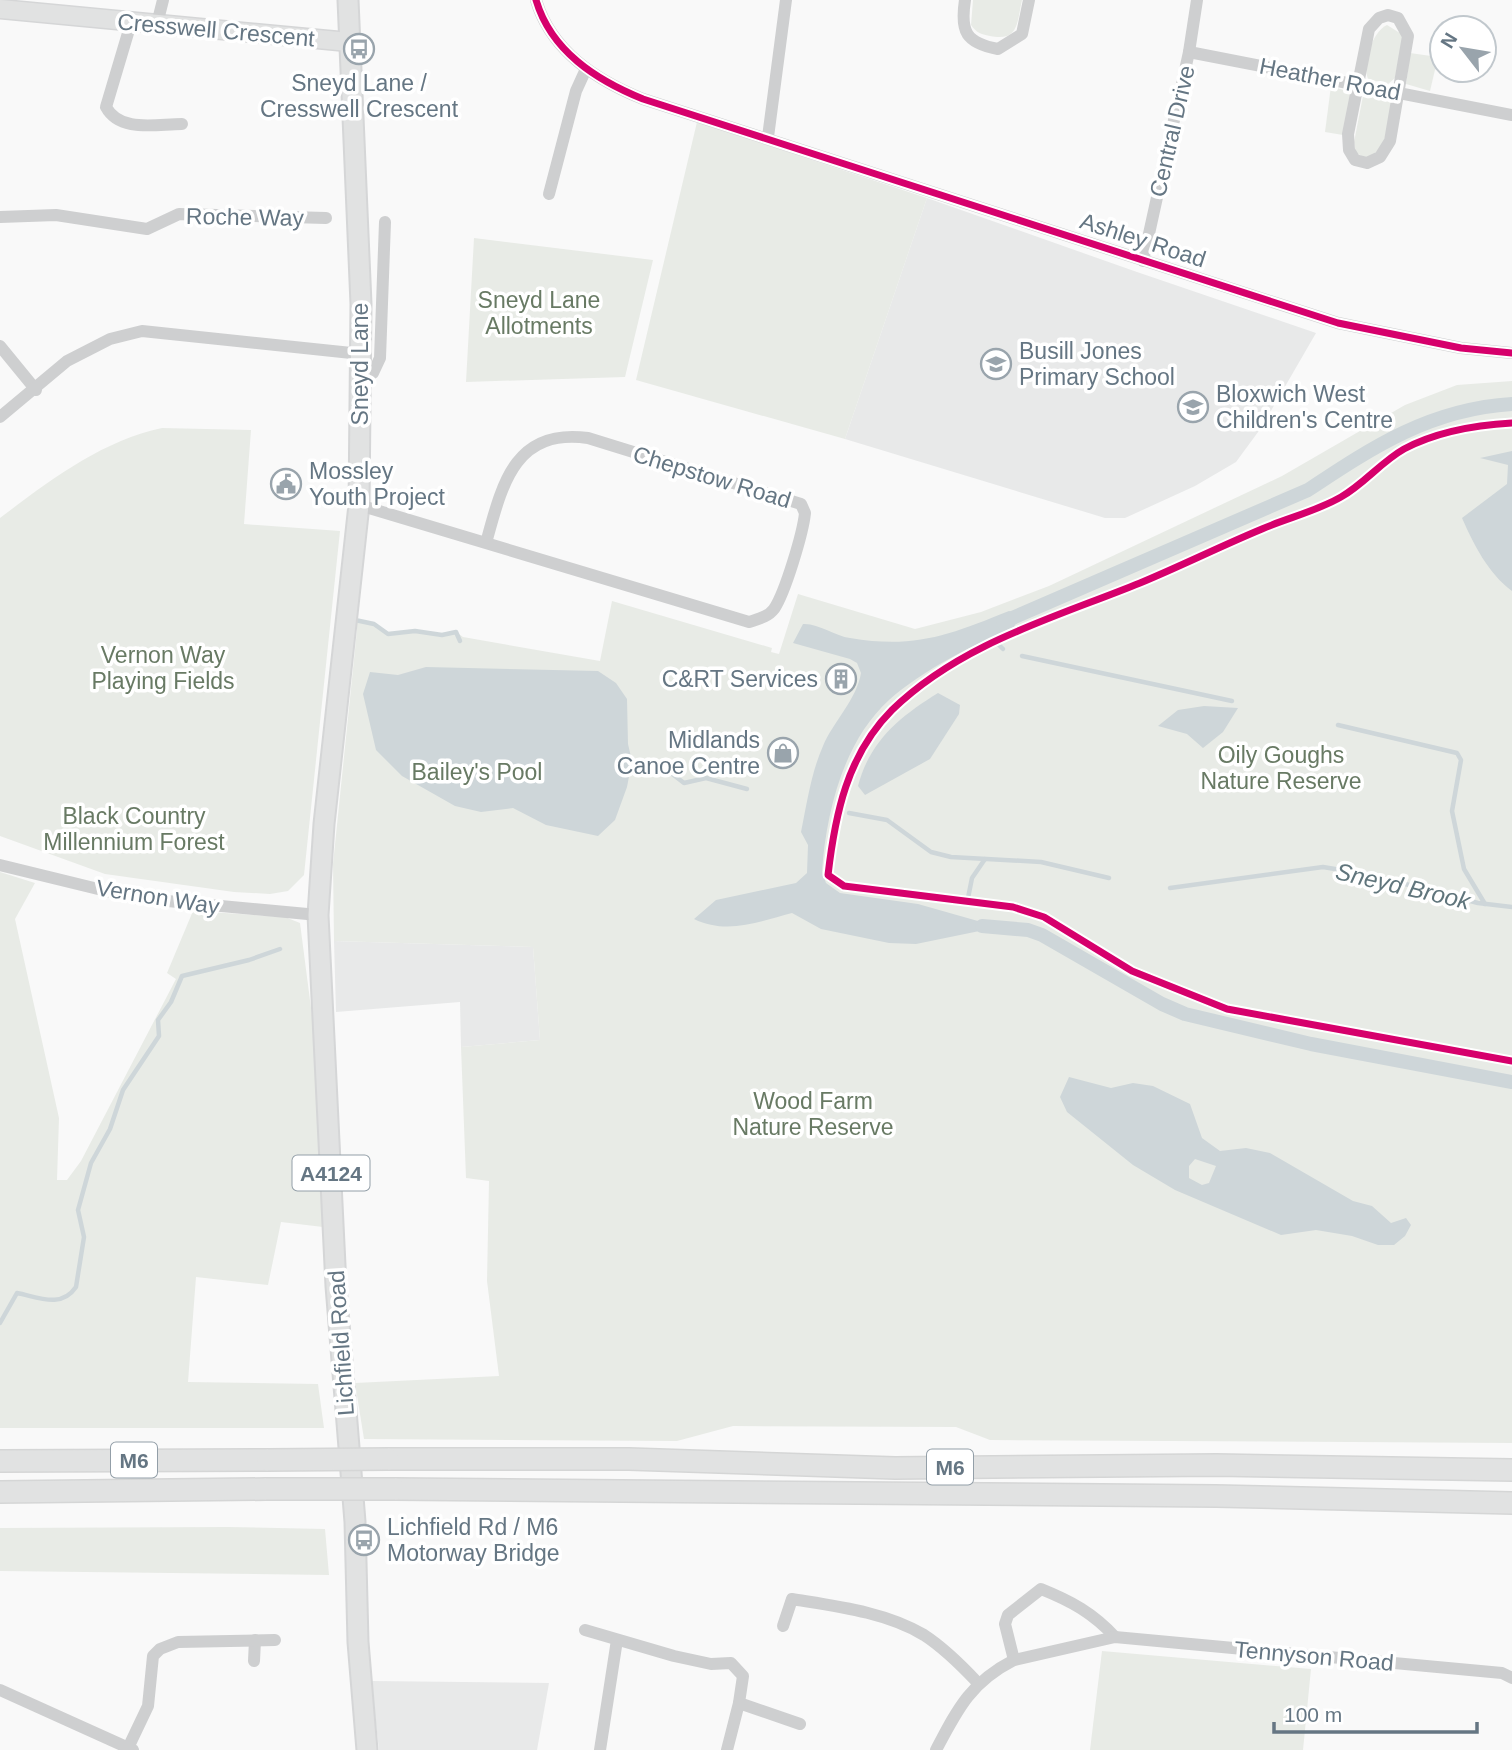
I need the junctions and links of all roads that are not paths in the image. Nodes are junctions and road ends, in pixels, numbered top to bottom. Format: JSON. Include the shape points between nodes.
{"nodes":[{"id":1,"x":163,"y":0,"type":"edge"},
{"id":2,"x":348,"y":0,"type":"edge"},
{"id":3,"x":536,"y":0,"type":"edge"},
{"id":4,"x":786,"y":0,"type":"edge"},
{"id":5,"x":965,"y":0,"type":"edge"},
{"id":6,"x":1029,"y":0,"type":"edge"},
{"id":7,"x":1197,"y":0,"type":"edge"},
{"id":8,"x":0,"y":9,"type":"edge"},
{"id":9,"x":131,"y":23,"type":"junction"},
{"id":10,"x":157,"y":24,"type":"junction"},
{"id":11,"x":349,"y":42,"type":"junction"},
{"id":12,"x":1189,"y":52,"type":"junction"},
{"id":13,"x":586,"y":69,"type":"junction"},
{"id":14,"x":1358,"y":84,"type":"junction"},
{"id":15,"x":1398,"y":93,"type":"junction"},
{"id":16,"x":1512,"y":115,"type":"edge"},
{"id":17,"x":182,"y":124,"type":"dead end"},
{"id":18,"x":768,"y":137,"type":"junction"},
{"id":19,"x":549,"y":194,"type":"dead end"},
{"id":20,"x":0,"y":217,"type":"edge"},
{"id":21,"x":327,"y":218,"type":"dead end"},
{"id":22,"x":385,"y":222,"type":"dead end"},
{"id":23,"x":1143,"y":261,"type":"junction"},
{"id":24,"x":0,"y":346,"type":"edge"},
{"id":25,"x":1512,"y":353,"type":"edge"},
{"id":26,"x":361,"y":354,"type":"junction"},
{"id":27,"x":362,"y":380,"type":"junction"},
{"id":28,"x":36,"y":390,"type":"junction"},
{"id":29,"x":0,"y":417,"type":"edge"},
{"id":30,"x":359,"y":505,"type":"junction"},
{"id":31,"x":486,"y":542,"type":"junction"},
{"id":32,"x":0,"y":865,"type":"edge"},
{"id":33,"x":318,"y":915,"type":"junction"},
{"id":34,"x":318,"y":936,"type":"joint"},
{"id":35,"x":0,"y":1461,"type":"edge"},
{"id":36,"x":1512,"y":1470,"type":"edge"},
{"id":37,"x":0,"y":1492,"type":"edge"},
{"id":38,"x":1512,"y":1503,"type":"edge"},
{"id":39,"x":783,"y":1626,"type":"dead end"},
{"id":40,"x":585,"y":1630,"type":"dead end"},
{"id":41,"x":1115,"y":1637,"type":"junction"},
{"id":42,"x":255,"y":1640,"type":"junction"},
{"id":43,"x":275,"y":1640,"type":"dead end"},
{"id":44,"x":617,"y":1640,"type":"junction"},
{"id":45,"x":1014,"y":1660,"type":"junction"},
{"id":46,"x":254,"y":1661,"type":"dead end"},
{"id":47,"x":1512,"y":1678,"type":"edge"},
{"id":48,"x":977,"y":1682,"type":"junction"},
{"id":49,"x":0,"y":1690,"type":"edge"},
{"id":50,"x":739,"y":1703,"type":"junction"},
{"id":51,"x":800,"y":1724,"type":"dead end"},
{"id":52,"x":131,"y":1749,"type":"edge"},
{"id":53,"x":368,"y":1750,"type":"edge"},
{"id":54,"x":600,"y":1750,"type":"edge"},
{"id":55,"x":727,"y":1750,"type":"edge"},
{"id":56,"x":936,"y":1750,"type":"edge"}],
"edges":[{"from":1,"to":10,"type":"street"},
{"from":2,"to":11,"type":"main road","name":"Sneyd Lane","number":"A4124"},
{"from":3,"to":13,"type":"street","name":"Ashley Road","via":[[553,38]]},
{"from":4,"to":18,"type":"street"},
{"from":5,"to":6,"type":"street","via":[[962,24],[968,37],[979,46],[998,49],[1023,34]]},
{"from":7,"to":12,"type":"street","name":"Central Drive"},
{"from":8,"to":9,"type":"street","name":"Cresswell Crescent"},
{"from":9,"to":10,"type":"street","name":"Cresswell Crescent"},
{"from":9,"to":17,"type":"street","via":[[106,107],[112,118],[123,124]]},
{"from":10,"to":11,"type":"street","name":"Cresswell Crescent"},
{"from":11,"to":26,"type":"main road","name":"Sneyd Lane","number":"A4124"},
{"from":12,"to":14,"type":"street","name":"Heather Road"},
{"from":12,"to":23,"type":"street","name":"Central Drive"},
{"from":13,"to":18,"type":"street","name":"Ashley Road","via":[[643,99]]},
{"from":13,"to":19,"type":"street"},
{"from":14,"to":15,"type":"street","name":"Heather Road"},
{"from":14,"to":15,"type":"street","via":[[1369,29],[1388,15],[1398,18],[1408,36]]},
{"from":14,"to":15,"type":"street","via":[[1349,149],[1355,160],[1367,163],[1380,157],[1390,141]]},
{"from":15,"to":16,"type":"street","name":"Heather Road"},
{"from":18,"to":23,"type":"street","name":"Ashley Road"},
{"from":20,"to":21,"type":"street","name":"Roche Way","via":[[55,215],[147,229],[179,214]]},
{"from":22,"to":27,"type":"street","via":[[380,358],[373,373]]},
{"from":23,"to":25,"type":"street","name":"Ashley Road","via":[[1338,323],[1461,348]]},
{"from":24,"to":28,"type":"street"},
{"from":26,"to":27,"type":"main road","name":"Sneyd Lane","number":"A4124"},
{"from":26,"to":28,"type":"street","via":[[142,331],[110,339],[67,361]]},
{"from":27,"to":30,"type":"main road","name":"Sneyd Lane","number":"A4124"},
{"from":28,"to":29,"type":"street"},
{"from":30,"to":31,"type":"street","name":"Chepstow Road"},
{"from":30,"to":33,"type":"main road","name":"Sneyd Lane","number":"A4124"},
{"from":31,"to":31,"type":"street","name":"Chepstow Road","via":[[749,621],[774,609],[805,513],[801,504],[588,438],[561,436],[537,445],[510,469]]},
{"from":32,"to":33,"type":"street","name":"Vernon Way","via":[[135,898]]},
{"from":33,"to":34,"type":"main road","name":"Sneyd Lane","number":"A4124"},
{"from":34,"to":53,"type":"main road","name":"Lichfield Road","number":"A4124"},
{"from":35,"to":36,"type":"highway","number":"M6","bridge":true,"via":[[629,1459],[895,1468],[1216,1465]]},
{"from":37,"to":38,"type":"highway","number":"M6","bridge":true,"via":[[395,1489]]},
{"from":39,"to":48,"type":"street","via":[[792,1599],[849,1609],[923,1634]]},
{"from":40,"to":44,"type":"street"},
{"from":41,"to":45,"type":"street","name":"Tennyson Road"},
{"from":41,"to":45,"type":"street","via":[[1074,1602],[1036,1590],[1008,1615],[1005,1624]]},
{"from":41,"to":47,"type":"street","name":"Tennyson Road","via":[[1502,1673]]},
{"from":42,"to":43,"type":"street"},
{"from":42,"to":46,"type":"street"},
{"from":42,"to":52,"type":"street","via":[[178,1642],[160,1649],[153,1656],[148,1706]]},
{"from":44,"to":50,"type":"street","via":[[711,1664],[732,1663],[743,1676]]},
{"from":44,"to":54,"type":"street"},
{"from":45,"to":48,"type":"street","name":"Tennyson Road"},
{"from":48,"to":56,"type":"street","name":"Tennyson Road"},
{"from":49,"to":52,"type":"street"},
{"from":50,"to":51,"type":"street"},
{"from":50,"to":55,"type":"street"}]}
